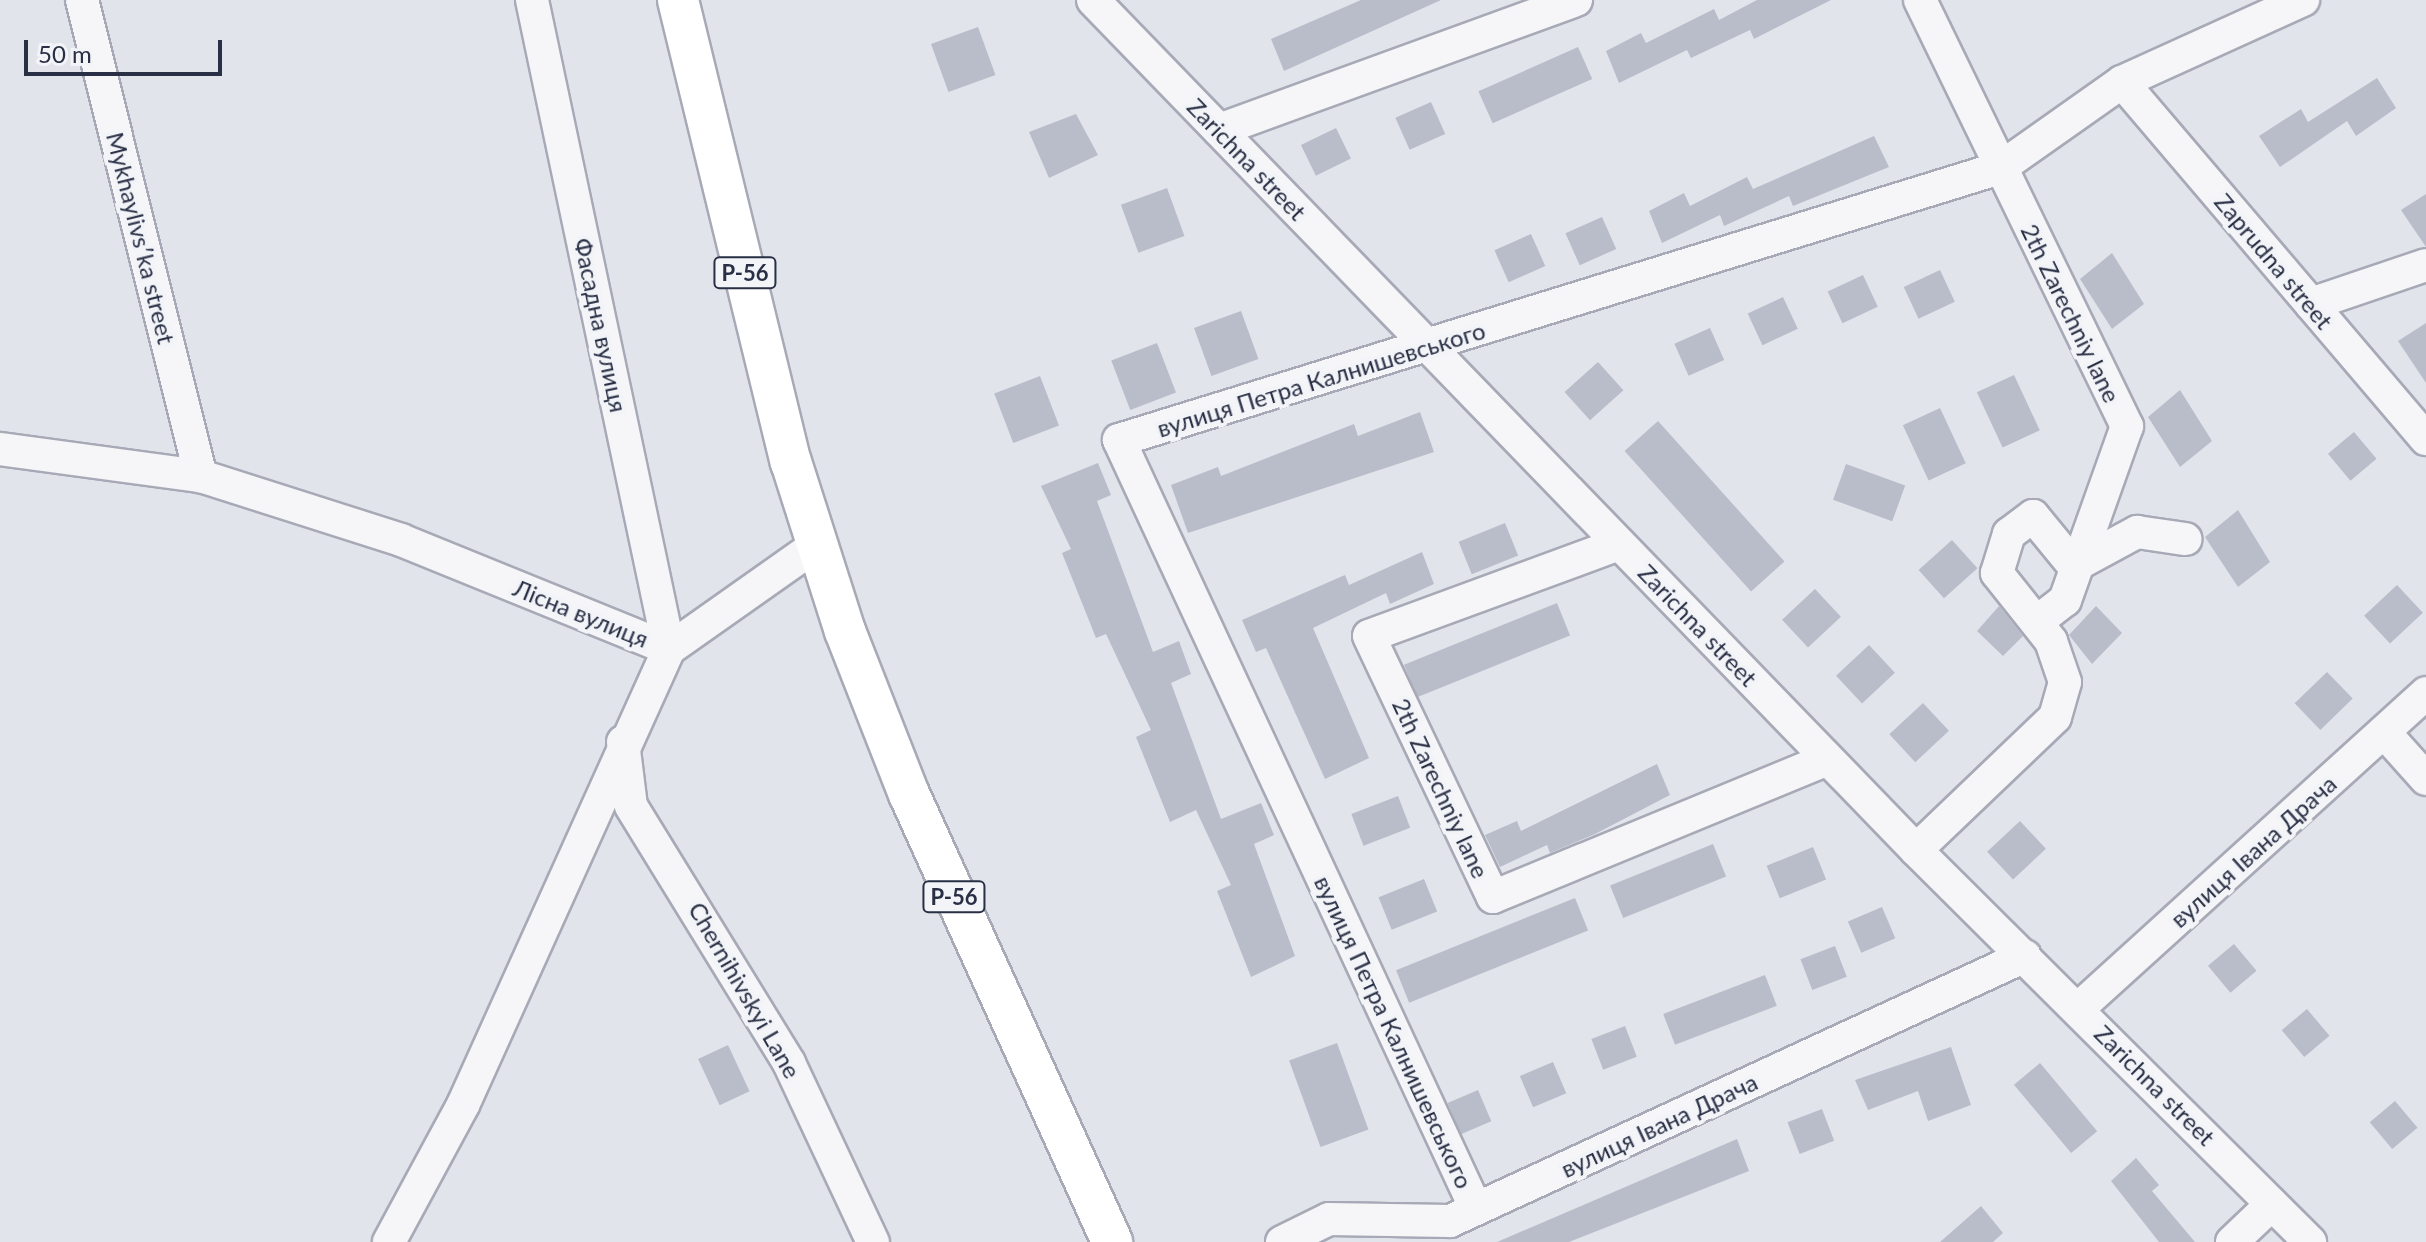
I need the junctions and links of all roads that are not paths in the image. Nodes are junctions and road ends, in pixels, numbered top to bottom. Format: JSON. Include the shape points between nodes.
{"nodes":[{"id":1,"x":82,"y":0,"type":"edge"},
{"id":2,"x":532,"y":0,"type":"edge"},
{"id":3,"x":678,"y":0,"type":"edge"},
{"id":4,"x":1093,"y":0,"type":"edge"},
{"id":5,"x":1576,"y":0,"type":"edge"},
{"id":6,"x":1920,"y":0,"type":"edge"},
{"id":7,"x":2303,"y":0,"type":"edge"},
{"id":8,"x":2122,"y":82,"type":"junction"},
{"id":9,"x":1219,"y":130,"type":"junction"},
{"id":10,"x":2000,"y":168,"type":"junction"},
{"id":11,"x":2426,"y":265,"type":"edge"},
{"id":12,"x":2311,"y":304,"type":"junction"},
{"id":13,"x":1430,"y":348,"type":"junction"},
{"id":14,"x":2426,"y":439,"type":"edge"},
{"id":15,"x":0,"y":449,"type":"edge"},
{"id":16,"x":201,"y":476,"type":"junction"},
{"id":17,"x":2185,"y":539,"type":"dead end"},
{"id":18,"x":818,"y":544,"type":"junction"},
{"id":19,"x":1619,"y":544,"type":"junction"},
{"id":20,"x":2074,"y":566,"type":"junction"},
{"id":21,"x":2037,"y":622,"type":"junction"},
{"id":22,"x":669,"y":649,"type":"junction"},
{"id":23,"x":2426,"y":693,"type":"edge"},
{"id":24,"x":2384,"y":732,"type":"junction"},
{"id":25,"x":623,"y":739,"type":"junction"},
{"id":26,"x":1827,"y":759,"type":"junction"},
{"id":27,"x":2426,"y":779,"type":"edge"},
{"id":28,"x":1916,"y":850,"type":"junction"},
{"id":29,"x":2025,"y":956,"type":"junction"},
{"id":30,"x":2079,"y":1008,"type":"junction"},
{"id":31,"x":2272,"y":1204,"type":"junction"},
{"id":32,"x":1476,"y":1209,"type":"junction"},
{"id":33,"x":389,"y":1242,"type":"edge"},
{"id":34,"x":873,"y":1242,"type":"edge"},
{"id":35,"x":1112,"y":1242,"type":"edge"},
{"id":36,"x":1282,"y":1242,"type":"edge"},
{"id":37,"x":2232,"y":1242,"type":"edge"},
{"id":38,"x":2310,"y":1242,"type":"edge"}],
"edges":[{"from":1,"to":16,"type":"street","name":"Mykhaylivsʹka street"},
{"from":2,"to":22,"type":"street","name":"Фасадна вулиця"},
{"from":3,"to":18,"type":"main road","number":"Р-56"},
{"from":4,"to":9,"type":"street","name":"Zarichna street"},
{"from":5,"to":9,"type":"street"},
{"from":6,"to":10,"type":"street","name":"2th Zarechniy lane"},
{"from":7,"to":8,"type":"street","name":"вулиця Петра Калнишевського"},
{"from":8,"to":10,"type":"street","name":"вулиця Петра Калнишевського"},
{"from":8,"to":12,"type":"street","name":"Zaprudna street"},
{"from":9,"to":13,"type":"street","name":"Zarichna street"},
{"from":10,"to":13,"type":"street","name":"вулиця Петра Калнишевського"},
{"from":10,"to":20,"type":"street","name":"2th Zarechniy lane","via":[[2127,426]]},
{"from":11,"to":12,"type":"street"},
{"from":12,"to":14,"type":"street","name":"Zaprudna street"},
{"from":13,"to":19,"type":"street","name":"Zarichna street"},
{"from":13,"to":32,"type":"street","name":"вулиця Петра Калнишевського","via":[[1119,440]]},
{"from":15,"to":16,"type":"street","name":"Лісна вулиця"},
{"from":16,"to":22,"type":"street","name":"Лісна вулиця","via":[[401,540]]},
{"from":17,"to":20,"type":"street","via":[[2137,532]]},
{"from":18,"to":22,"type":"street"},
{"from":18,"to":35,"type":"main road","number":"Р-56","via":[[909,794]]},
{"from":19,"to":26,"type":"street","name":"Zarichna street"},
{"from":19,"to":26,"type":"street","name":"2th Zarechniy lane","via":[[1369,636],[1493,897]]},
{"from":20,"to":21,"type":"street","name":"2th Zarechniy lane","via":[[2065,600]]},
{"from":20,"to":21,"type":"street","via":[[2033,516],[2009,534],[1997,573]]},
{"from":21,"to":28,"type":"street","via":[[2051,641],[2065,682],[2055,717]]},
{"from":22,"to":25,"type":"street","name":"Лісна вулиця"},
{"from":23,"to":24,"type":"street","name":"вулиця Івана Драча"},
{"from":24,"to":27,"type":"street"},
{"from":24,"to":30,"type":"street","name":"вулиця Івана Драча"},
{"from":25,"to":33,"type":"street","name":"Лісна вулиця","via":[[463,1105]]},
{"from":25,"to":34,"type":"street","name":"Chernihivskyi Lane","via":[[631,806],[789,1063]]},
{"from":26,"to":28,"type":"street","name":"Zarichna street"},
{"from":28,"to":29,"type":"street","name":"Zarichna street"},
{"from":29,"to":30,"type":"street","name":"Zarichna street"},
{"from":29,"to":32,"type":"street","name":"вулиця Івана Драча"},
{"from":30,"to":31,"type":"street","name":"Zarichna street"},
{"from":31,"to":37,"type":"street"},
{"from":31,"to":38,"type":"street","name":"Zarichna street"},
{"from":32,"to":36,"type":"street","name":"вулиця Івана Драча","via":[[1450,1221],[1329,1219]]}]}
